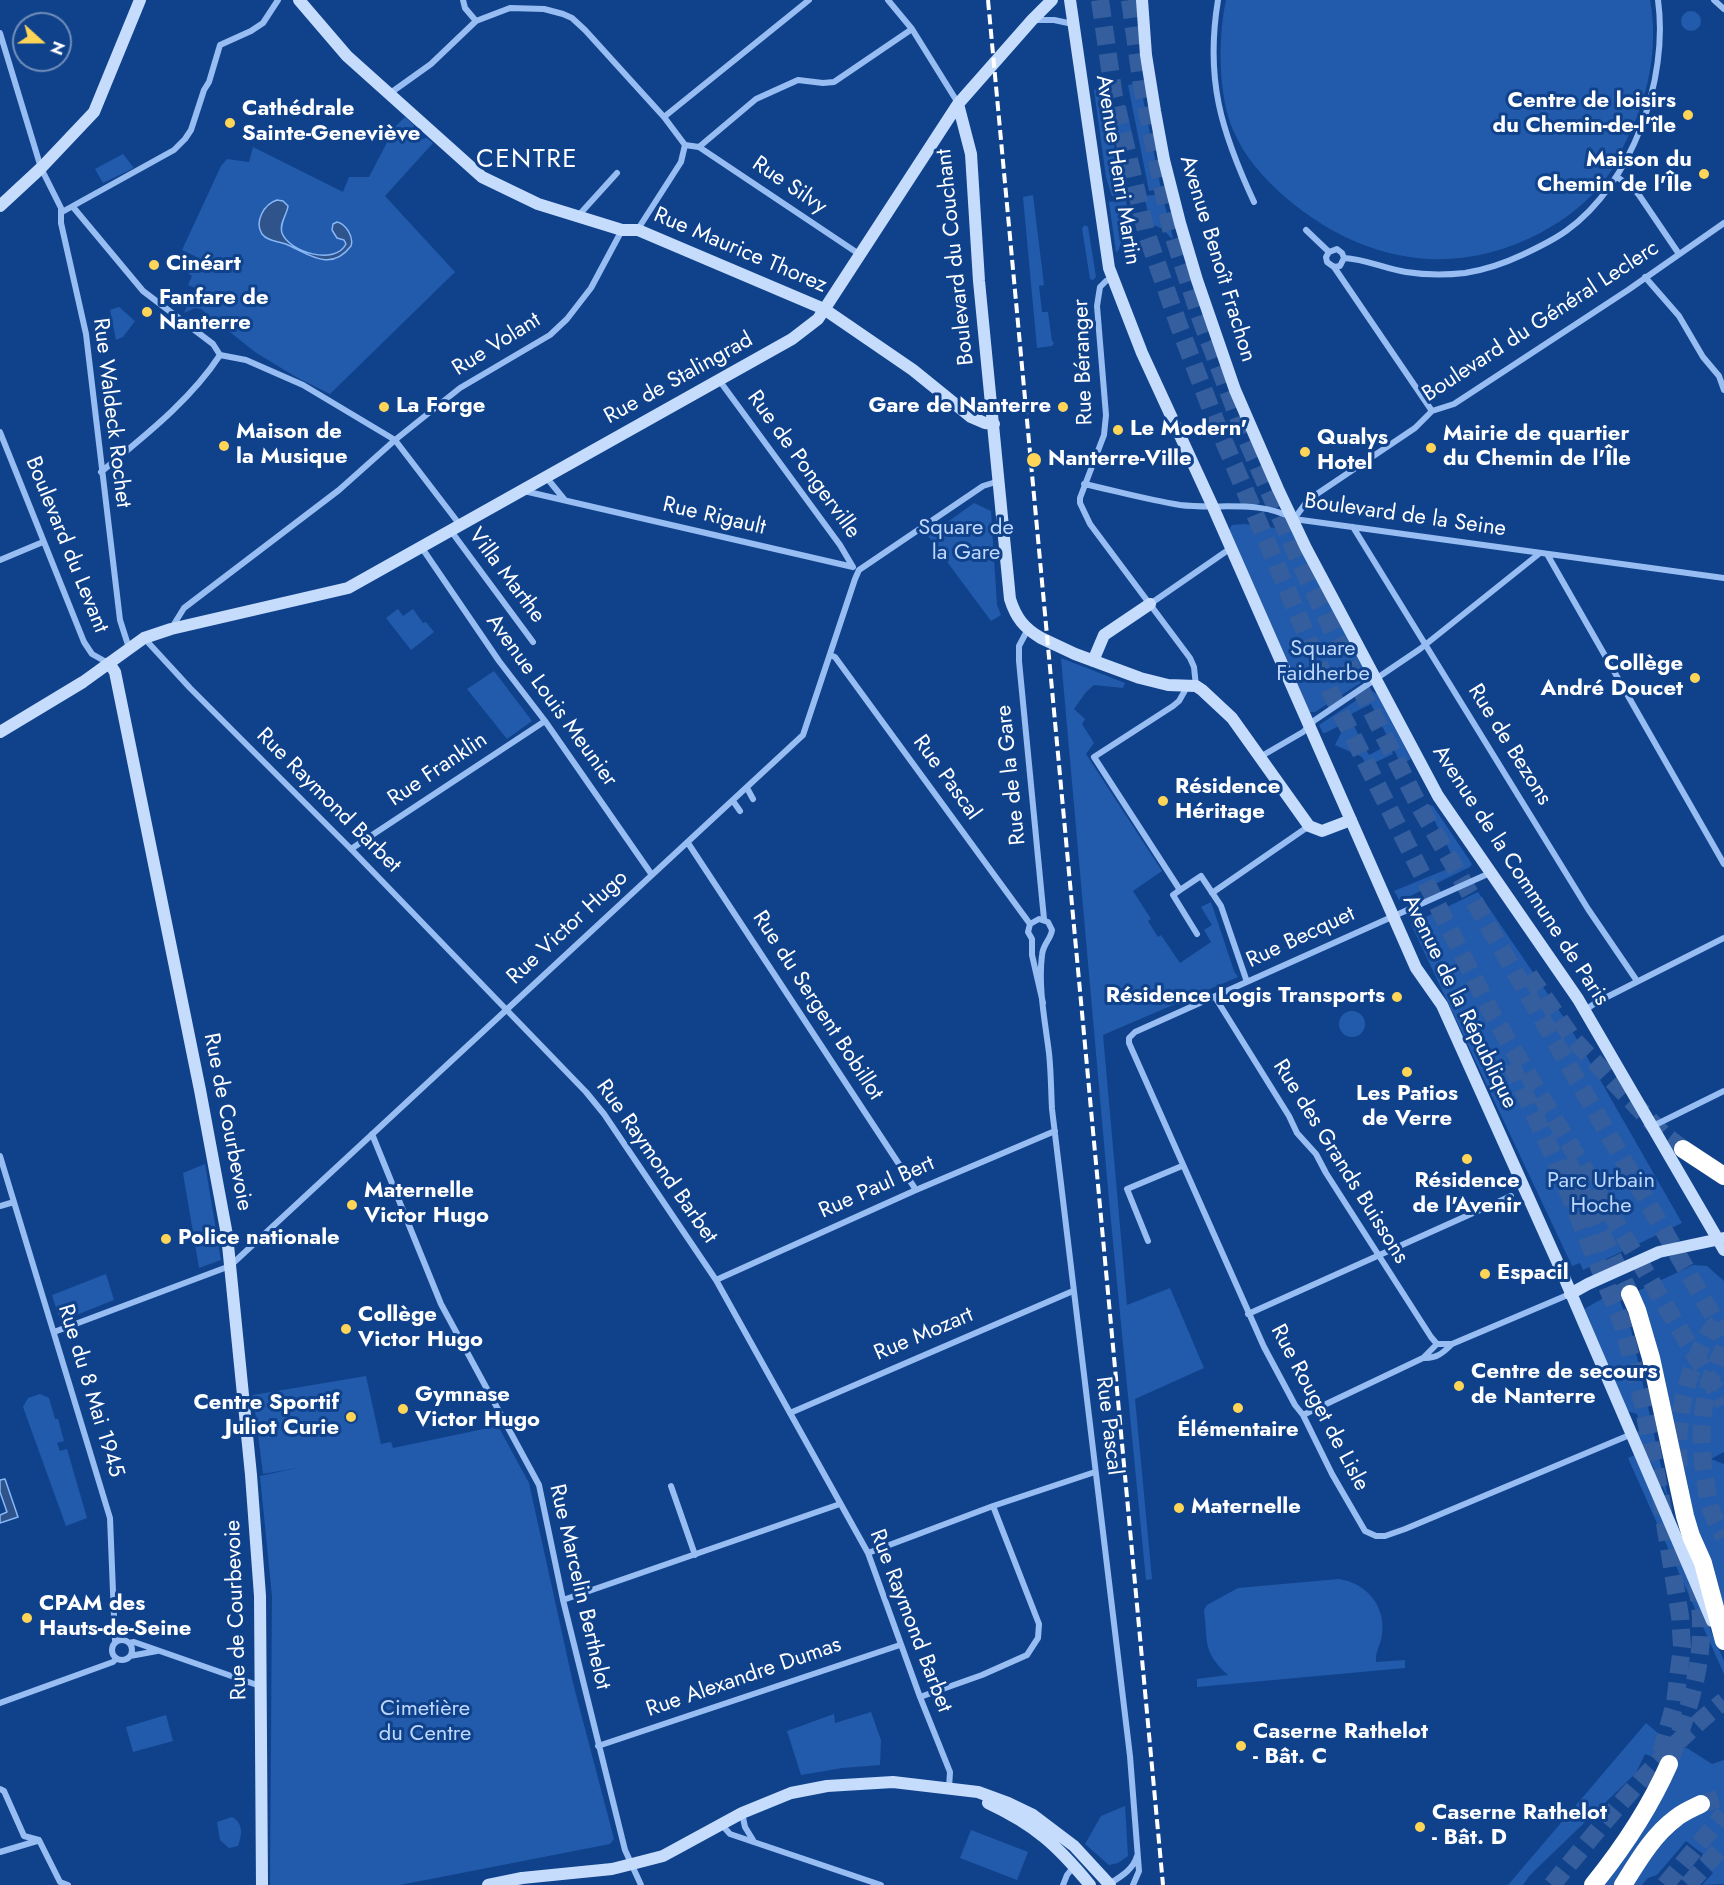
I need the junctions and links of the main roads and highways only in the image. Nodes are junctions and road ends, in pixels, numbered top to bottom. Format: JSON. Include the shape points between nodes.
{"nodes":[{"id":1,"x":1683,"y":1149,"type":"tunnel mouth"},
{"id":2,"x":1724,"y":1176,"type":"edge"},
{"id":3,"x":1630,"y":1294,"type":"tunnel mouth"},
{"id":4,"x":1724,"y":1641,"type":"edge"},
{"id":5,"x":1664,"y":1762,"type":"tunnel mouth"},
{"id":6,"x":1701,"y":1804,"type":"tunnel mouth"},
{"id":7,"x":1593,"y":1885,"type":"edge"},
{"id":8,"x":1623,"y":1885,"type":"edge"}],
"edges":[{"from":1,"to":2,"type":"highway"},
{"from":3,"to":4,"type":"highway","via":[[1650,1358],[1690,1536],[1703,1563]]},
{"from":5,"to":7,"type":"highway","via":[[1648,1789],[1643,1812]]},
{"from":6,"to":8,"type":"highway","via":[[1677,1817],[1658,1835]]}]}
